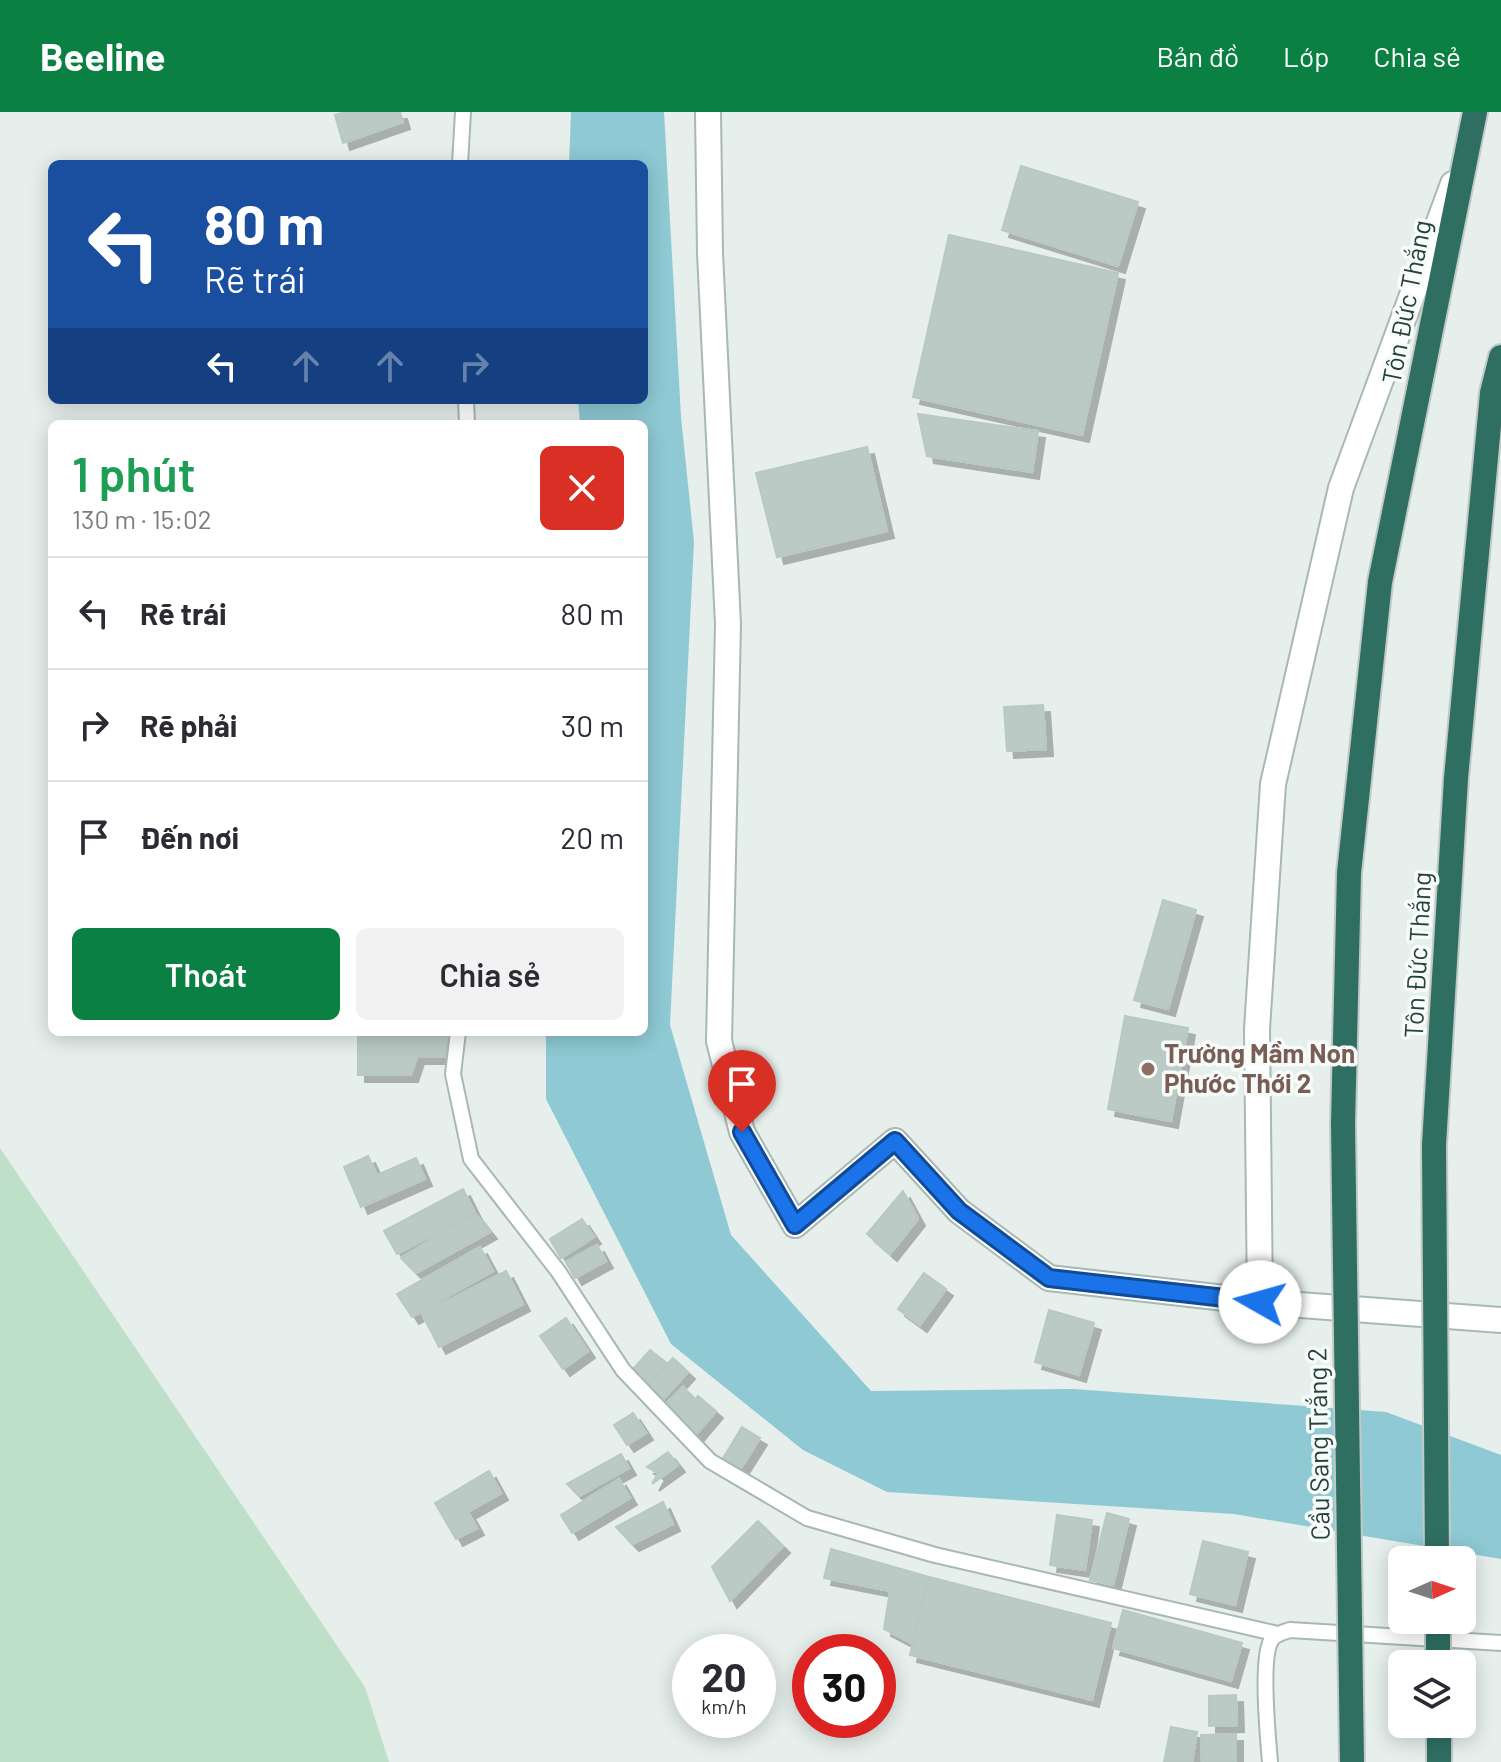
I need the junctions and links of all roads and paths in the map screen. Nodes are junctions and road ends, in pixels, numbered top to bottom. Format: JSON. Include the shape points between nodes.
{"nodes":[{"id":1,"x":463,"y":112,"type":"edge"},
{"id":2,"x":708,"y":112,"type":"edge"},
{"id":3,"x":1475,"y":112,"type":"edge"},
{"id":4,"x":1469,"y":140,"type":"junction"},
{"id":5,"x":460,"y":160,"type":"edge"},
{"id":6,"x":1501,"y":357,"type":"edge"},
{"id":7,"x":458,"y":1036,"type":"edge"},
{"id":8,"x":1343,"y":1124,"type":"joint"},
{"id":9,"x":1260,"y":1302,"type":"junction"},
{"id":10,"x":1501,"y":1320,"type":"edge"},
{"id":11,"x":1437,"y":1546,"type":"edge"},
{"id":12,"x":1278,"y":1634,"type":"junction"},
{"id":13,"x":1501,"y":1643,"type":"edge"},
{"id":14,"x":1439,"y":1738,"type":"edge"},
{"id":15,"x":1270,"y":1762,"type":"edge"},
{"id":16,"x":1352,"y":1762,"type":"edge"},
{"id":17,"x":1439,"y":1762,"type":"edge"}],
"edges":[{"from":1,"to":5,"type":"lane"},
{"from":2,"to":9,"type":"street","via":[[728,624],[719,1041],[742,1132],[795,1225],[895,1141],[959,1211],[1049,1278]]},
{"from":3,"to":4,"type":"highway","name":"Tôn Đức Thắng"},
{"from":4,"to":8,"type":"highway","name":"Tôn Đức Thắng","via":[[1380,582],[1349,873]]},
{"from":4,"to":9,"type":"street","via":[[1341,488],[1273,784],[1257,1029]]},
{"from":6,"to":11,"type":"highway","name":"Tôn Đức Thắng","bridge":true,"via":[[1492,393],[1456,778],[1434,1145]]},
{"from":7,"to":12,"type":"lane","via":[[453,1074],[471,1159],[558,1271],[623,1370],[710,1461],[807,1518],[935,1555]]},
{"from":8,"to":16,"type":"highway","name":"Cầu Sang Trắng 2","bridge":true},
{"from":9,"to":10,"type":"street"},
{"from":12,"to":13,"type":"lane","via":[[1290,1630]]},
{"from":12,"to":15,"type":"lane","via":[[1269,1648],[1266,1676]]},
{"from":14,"to":17,"type":"highway"}]}
